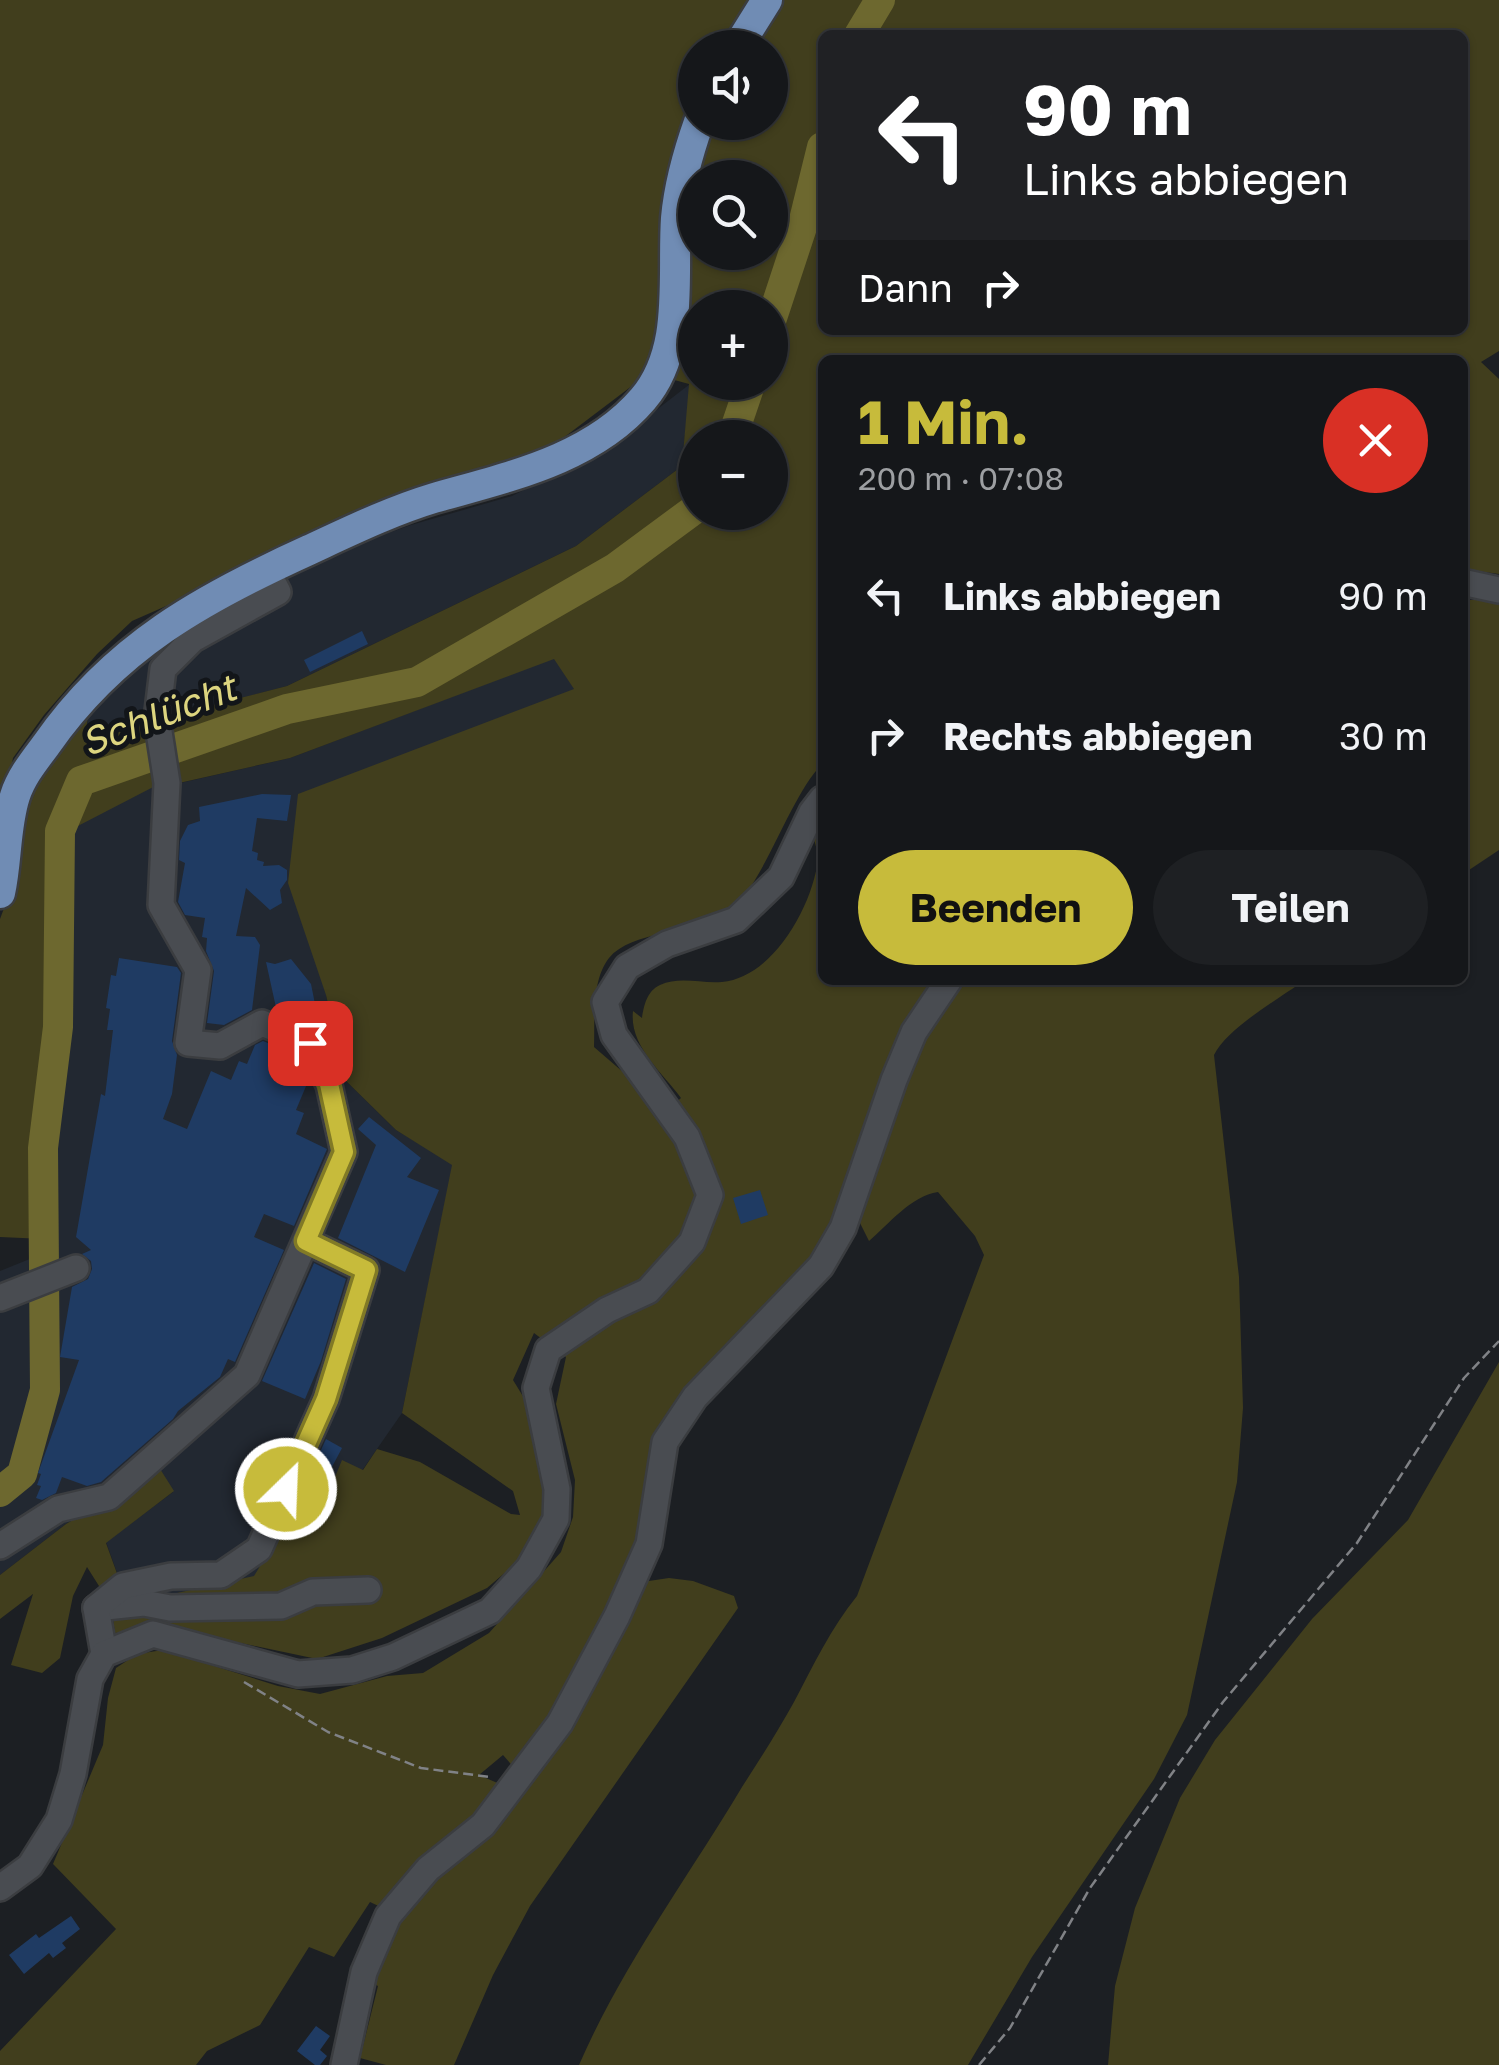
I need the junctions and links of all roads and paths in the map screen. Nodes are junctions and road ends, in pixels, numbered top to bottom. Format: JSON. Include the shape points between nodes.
{"nodes":[{"id":1,"x":767,"y":0,"type":"edge"},
{"id":2,"x":748,"y":30,"type":"edge"},
{"id":3,"x":693,"y":140,"type":"edge"},
{"id":4,"x":266,"y":569,"type":"junction"},
{"id":5,"x":1468,"y":583,"type":"edge"},
{"id":6,"x":1494,"y":589,"type":"edge"},
{"id":7,"x":1468,"y":595,"type":"edge"},
{"id":8,"x":818,"y":804,"type":"edge"},
{"id":9,"x":0,"y":893,"type":"edge"},
{"id":10,"x":946,"y":985,"type":"edge"},
{"id":11,"x":306,"y":1241,"type":"junction"},
{"id":12,"x":76,"y":1268,"type":"dead end"},
{"id":13,"x":0,"y":1298,"type":"edge"},
{"id":14,"x":1498,"y":1342,"type":"edge"},
{"id":15,"x":0,"y":1546,"type":"edge"},
{"id":16,"x":368,"y":1590,"type":"dead end"},
{"id":17,"x":96,"y":1608,"type":"junction"},
{"id":18,"x":104,"y":1654,"type":"junction"},
{"id":19,"x":242,"y":1681,"type":"dead end"},
{"id":20,"x":516,"y":1779,"type":"junction"},
{"id":21,"x":0,"y":1888,"type":"edge"},
{"id":22,"x":344,"y":2065,"type":"edge"},
{"id":23,"x":979,"y":2065,"type":"edge"}],
"edges":[{"from":1,"to":2,"type":"main road"},
{"from":3,"to":4,"type":"main road","via":[[676,215],[667,358],[644,398],[622,419],[548,463],[372,520]]},
{"from":4,"to":9,"type":"main road","via":[[146,638],[82,697],[15,795]]},
{"from":4,"to":11,"type":"street","via":[[278,592],[192,639],[163,669],[157,719],[167,783],[161,905],[198,970],[188,1043],[220,1046],[262,1023],[310,1043],[329,1084],[344,1152]]},
{"from":5,"to":6,"type":"street"},
{"from":6,"to":7,"type":"street"},
{"from":8,"to":18,"type":"street","via":[[782,877],[736,920],[667,944],[627,968],[606,1002],[614,1035],[687,1136],[710,1195],[692,1242],[648,1291],[548,1350],[536,1388],[557,1489],[556,1519],[529,1568],[490,1611],[352,1670],[298,1674],[154,1634]]},
{"from":10,"to":20,"type":"street","via":[[914,1032],[843,1228],[821,1266],[695,1397],[665,1442],[648,1544],[560,1723]]},
{"from":11,"to":15,"type":"street","via":[[247,1375],[110,1497],[58,1509]]},
{"from":11,"to":17,"type":"street","via":[[366,1270],[326,1399],[259,1548],[221,1574],[123,1586]]},
{"from":12,"to":13,"type":"street"},
{"from":14,"to":23,"type":"path","via":[[1464,1378],[1358,1544],[1223,1702],[1090,1888],[1010,2028]]},
{"from":16,"to":17,"type":"street","via":[[313,1592],[282,1606]]},
{"from":17,"to":18,"type":"street"},
{"from":18,"to":21,"type":"street","via":[[90,1679],[59,1820],[30,1866]]},
{"from":19,"to":20,"type":"path","via":[[328,1732],[421,1768]]},
{"from":20,"to":22,"type":"street","via":[[483,1826],[428,1869],[388,1916],[364,1972]]}]}
